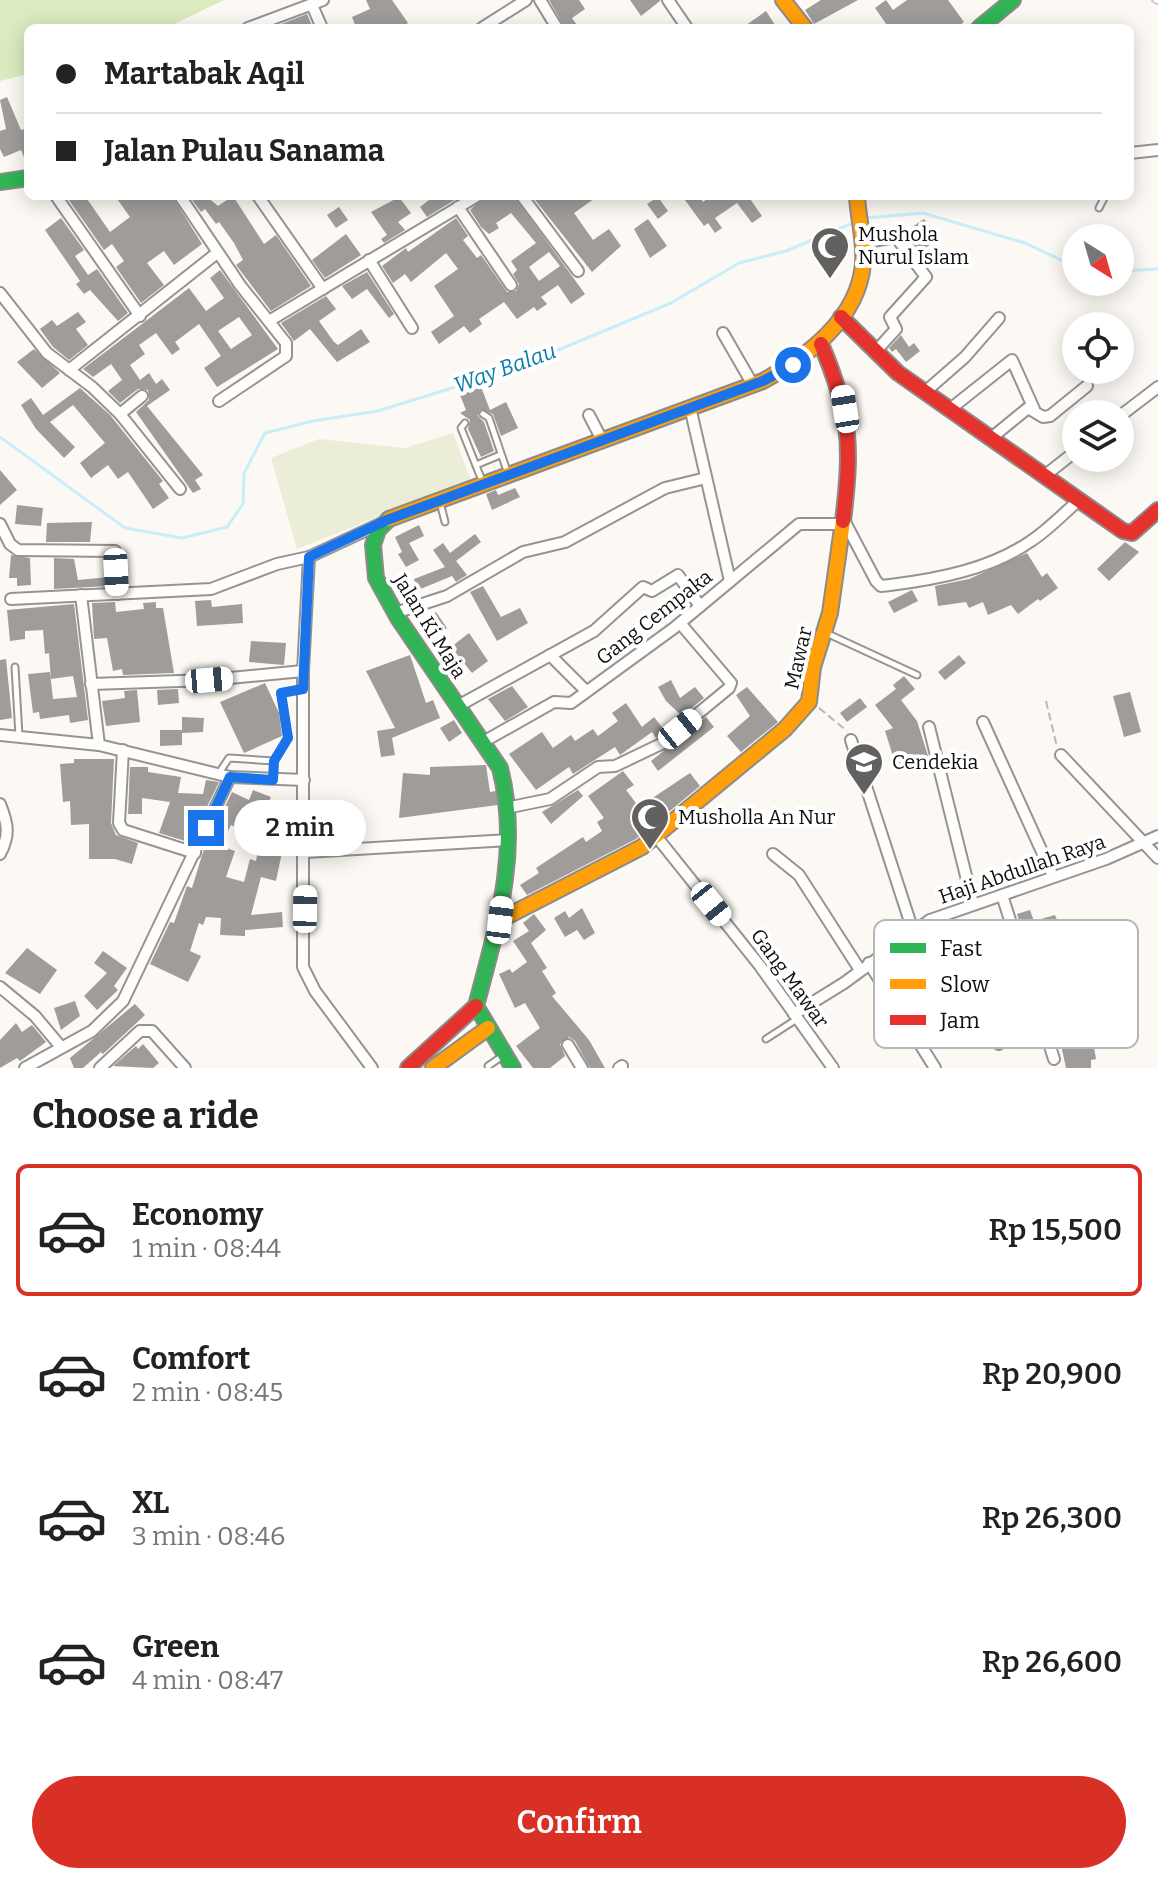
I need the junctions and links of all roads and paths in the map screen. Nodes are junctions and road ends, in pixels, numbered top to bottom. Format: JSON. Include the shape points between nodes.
{"nodes":[{"id":1,"x":323,"y":0,"type":"edge"},
{"id":2,"x":526,"y":0,"type":"edge"},
{"id":3,"x":540,"y":0,"type":"edge"},
{"id":4,"x":668,"y":0,"type":"edge"},
{"id":5,"x":783,"y":0,"type":"edge"},
{"id":6,"x":1013,"y":0,"type":"edge"},
{"id":7,"x":312,"y":5,"type":"junction"},
{"id":8,"x":992,"y":23,"type":"edge"},
{"id":9,"x":259,"y":24,"type":"edge"},
{"id":10,"x":320,"y":24,"type":"edge"},
{"id":11,"x":488,"y":24,"type":"edge"},
{"id":12,"x":555,"y":24,"type":"edge"},
{"id":13,"x":684,"y":24,"type":"edge"},
{"id":14,"x":802,"y":24,"type":"edge"},
{"id":15,"x":1157,"y":150,"type":"edge"},
{"id":16,"x":1134,"y":153,"type":"edge"},
{"id":17,"x":1158,"y":163,"type":"edge"},
{"id":18,"x":24,"y":179,"type":"edge"},
{"id":19,"x":0,"y":182,"type":"edge"},
{"id":20,"x":59,"y":200,"type":"edge"},
{"id":21,"x":183,"y":200,"type":"edge"},
{"id":22,"x":261,"y":200,"type":"edge"},
{"id":23,"x":470,"y":200,"type":"edge"},
{"id":24,"x":525,"y":200,"type":"edge"},
{"id":25,"x":1103,"y":200,"type":"edge"},
{"id":26,"x":857,"y":203,"type":"edge"},
{"id":27,"x":458,"y":207,"type":"junction"},
{"id":28,"x":1099,"y":208,"type":"dead end"},
{"id":29,"x":862,"y":247,"type":"junction"},
{"id":30,"x":217,"y":253,"type":"junction"},
{"id":31,"x":369,"y":260,"type":"junction"},
{"id":32,"x":578,"y":271,"type":"dead end"},
{"id":33,"x":511,"y":285,"type":"dead end"},
{"id":34,"x":323,"y":289,"type":"junction"},
{"id":35,"x":0,"y":293,"type":"edge"},
{"id":36,"x":140,"y":316,"type":"junction"},
{"id":37,"x":841,"y":317,"type":"junction"},
{"id":38,"x":999,"y":318,"type":"dead end"},
{"id":39,"x":269,"y":321,"type":"junction"},
{"id":40,"x":412,"y":328,"type":"dead end"},
{"id":41,"x":723,"y":333,"type":"dead end"},
{"id":42,"x":821,"y":344,"type":"junction"},
{"id":43,"x":876,"y":351,"type":"junction"},
{"id":44,"x":69,"y":370,"type":"junction"},
{"id":45,"x":753,"y":385,"type":"junction"},
{"id":46,"x":1087,"y":386,"type":"dead end"},
{"id":47,"x":1158,"y":387,"type":"edge"},
{"id":48,"x":925,"y":392,"type":"junction"},
{"id":49,"x":142,"y":396,"type":"dead end"},
{"id":50,"x":219,"y":401,"type":"dead end"},
{"id":51,"x":1134,"y":405,"type":"edge"},
{"id":52,"x":690,"y":407,"type":"junction"},
{"id":53,"x":1034,"y":409,"type":"junction"},
{"id":54,"x":949,"y":410,"type":"junction"},
{"id":55,"x":120,"y":414,"type":"junction"},
{"id":56,"x":483,"y":414,"type":"dead end"},
{"id":57,"x":589,"y":415,"type":"dead end"},
{"id":58,"x":465,"y":423,"type":"dead end"},
{"id":59,"x":990,"y":439,"type":"junction"},
{"id":60,"x":602,"y":440,"type":"junction"},
{"id":61,"x":500,"y":455,"type":"junction"},
{"id":62,"x":1062,"y":462,"type":"edge"},
{"id":63,"x":476,"y":465,"type":"junction"},
{"id":64,"x":509,"y":475,"type":"junction"},
{"id":65,"x":1043,"y":477,"type":"junction"},
{"id":66,"x":706,"y":478,"type":"junction"},
{"id":67,"x":483,"y":485,"type":"junction"},
{"id":68,"x":180,"y":489,"type":"dead end"},
{"id":69,"x":440,"y":501,"type":"junction"},
{"id":70,"x":1078,"y":501,"type":"junction"},
{"id":71,"x":1158,"y":510,"type":"edge"},
{"id":72,"x":387,"y":520,"type":"junction"},
{"id":73,"x":445,"y":522,"type":"dead end"},
{"id":74,"x":0,"y":524,"type":"edge"},
{"id":75,"x":846,"y":524,"type":"junction"},
{"id":76,"x":309,"y":557,"type":"junction"},
{"id":77,"x":730,"y":581,"type":"junction"},
{"id":78,"x":118,"y":594,"type":"junction"},
{"id":79,"x":81,"y":595,"type":"junction"},
{"id":80,"x":11,"y":599,"type":"dead end"},
{"id":81,"x":700,"y":606,"type":"junction"},
{"id":82,"x":395,"y":613,"type":"junction"},
{"id":83,"x":680,"y":623,"type":"junction"},
{"id":84,"x":823,"y":631,"type":"junction"},
{"id":85,"x":550,"y":655,"type":"junction"},
{"id":86,"x":15,"y":667,"type":"dead end"},
{"id":87,"x":303,"y":671,"type":"junction"},
{"id":88,"x":917,"y":675,"type":"dead end"},
{"id":89,"x":91,"y":684,"type":"junction"},
{"id":90,"x":303,"y":689,"type":"junction"},
{"id":91,"x":586,"y":691,"type":"junction"},
{"id":92,"x":1046,"y":701,"type":"dead end"},
{"id":93,"x":809,"y":702,"type":"junction"},
{"id":94,"x":458,"y":706,"type":"junction"},
{"id":95,"x":983,"y":722,"type":"dead end"},
{"id":96,"x":929,"y":727,"type":"dead end"},
{"id":97,"x":0,"y":735,"type":"edge"},
{"id":98,"x":19,"y":737,"type":"junction"},
{"id":99,"x":851,"y":740,"type":"joint"},
{"id":100,"x":483,"y":742,"type":"junction"},
{"id":101,"x":99,"y":745,"type":"junction"},
{"id":102,"x":123,"y":750,"type":"junction"},
{"id":103,"x":1061,"y":755,"type":"joint"},
{"id":104,"x":274,"y":761,"type":"junction"},
{"id":105,"x":218,"y":775,"type":"junction"},
{"id":106,"x":230,"y":777,"type":"junction"},
{"id":107,"x":273,"y":780,"type":"junction"},
{"id":108,"x":304,"y":780,"type":"junction"},
{"id":109,"x":0,"y":804,"type":"edge"},
{"id":110,"x":511,"y":807,"type":"junction"},
{"id":111,"x":656,"y":836,"type":"junction"},
{"id":112,"x":1158,"y":836,"type":"edge"},
{"id":113,"x":509,"y":840,"type":"junction"},
{"id":114,"x":1145,"y":844,"type":"junction"},
{"id":115,"x":306,"y":852,"type":"junction"},
{"id":116,"x":195,"y":853,"type":"junction"},
{"id":117,"x":0,"y":854,"type":"edge"},
{"id":118,"x":773,"y":854,"type":"dead end"},
{"id":119,"x":1158,"y":858,"type":"edge"},
{"id":120,"x":1053,"y":876,"type":"junction"},
{"id":121,"x":1002,"y":895,"type":"junction"},
{"id":122,"x":973,"y":904,"type":"junction"},
{"id":123,"x":500,"y":920,"type":"junction"},
{"id":124,"x":909,"y":920,"type":"edge"},
{"id":125,"x":930,"y":920,"type":"edge"},
{"id":126,"x":1010,"y":920,"type":"edge"},
{"id":127,"x":874,"y":959,"type":"edge"},
{"id":128,"x":864,"y":966,"type":"junction"},
{"id":129,"x":874,"y":980,"type":"edge"},
{"id":130,"x":0,"y":987,"type":"edge"},
{"id":131,"x":476,"y":1006,"type":"junction"},
{"id":132,"x":796,"y":1016,"type":"junction"},
{"id":133,"x":488,"y":1028,"type":"junction"},
{"id":134,"x":766,"y":1039,"type":"dead end"},
{"id":135,"x":568,"y":1045,"type":"dead end"},
{"id":136,"x":61,"y":1047,"type":"junction"},
{"id":137,"x":921,"y":1048,"type":"edge"},
{"id":138,"x":1051,"y":1048,"type":"edge"},
{"id":139,"x":504,"y":1055,"type":"junction"},
{"id":140,"x":1054,"y":1059,"type":"dead end"},
{"id":141,"x":488,"y":1066,"type":"dead end"},
{"id":142,"x":25,"y":1068,"type":"edge"},
{"id":143,"x":100,"y":1068,"type":"edge"},
{"id":144,"x":185,"y":1068,"type":"edge"},
{"id":145,"x":372,"y":1068,"type":"edge"},
{"id":146,"x":408,"y":1068,"type":"edge"},
{"id":147,"x":433,"y":1068,"type":"edge"},
{"id":148,"x":513,"y":1068,"type":"edge"},
{"id":149,"x":582,"y":1068,"type":"edge"},
{"id":150,"x":833,"y":1068,"type":"edge"},
{"id":151,"x":935,"y":1068,"type":"edge"}],
"edges":[{"from":1,"to":7,"type":"street"},
{"from":2,"to":11,"type":"street"},
{"from":3,"to":12,"type":"street"},
{"from":4,"to":13,"type":"street"},
{"from":5,"to":14,"type":"main road"},
{"from":6,"to":8,"type":"main road"},
{"from":7,"to":9,"type":"street"},
{"from":7,"to":10,"type":"street"},
{"from":15,"to":16,"type":"street"},
{"from":15,"to":17,"type":"street"},
{"from":18,"to":19,"type":"main road"},
{"from":20,"to":36,"type":"street"},
{"from":21,"to":30,"type":"street"},
{"from":22,"to":34,"type":"street"},
{"from":23,"to":27,"type":"street"},
{"from":24,"to":32,"type":"street"},
{"from":25,"to":28,"type":"lane"},
{"from":26,"to":29,"type":"main road"},
{"from":27,"to":31,"type":"street"},
{"from":27,"to":33,"type":"street"},
{"from":29,"to":37,"type":"main road","via":[[862,275]]},
{"from":29,"to":43,"type":"street","via":[[896,237],[926,277],[890,317],[896,329]]},
{"from":30,"to":36,"type":"street"},
{"from":30,"to":39,"type":"street"},
{"from":31,"to":34,"type":"street"},
{"from":31,"to":40,"type":"street"},
{"from":34,"to":39,"type":"street"},
{"from":35,"to":44,"type":"street","via":[[47,353]]},
{"from":36,"to":44,"type":"street"},
{"from":37,"to":42,"type":"main road"},
{"from":37,"to":43,"type":"main road"},
{"from":38,"to":48,"type":"street"},
{"from":39,"to":50,"type":"street","via":[[286,356]]},
{"from":41,"to":45,"type":"street"},
{"from":42,"to":45,"type":"main road"},
{"from":42,"to":75,"type":"main road","name":"Mawar","via":[[842,393],[848,425]]},
{"from":43,"to":48,"type":"main road"},
{"from":44,"to":55,"type":"street"},
{"from":45,"to":52,"type":"main road"},
{"from":46,"to":53,"type":"street","via":[[1050,416]]},
{"from":47,"to":51,"type":"street"},
{"from":48,"to":54,"type":"main road"},
{"from":49,"to":55,"type":"street"},
{"from":52,"to":60,"type":"main road"},
{"from":52,"to":66,"type":"street"},
{"from":53,"to":54,"type":"street","via":[[1012,360]]},
{"from":53,"to":59,"type":"street","via":[[1028,408]]},
{"from":54,"to":59,"type":"main road"},
{"from":55,"to":68,"type":"street"},
{"from":56,"to":61,"type":"lane","via":[[489,418]]},
{"from":57,"to":60,"type":"street"},
{"from":58,"to":63,"type":"lane","via":[[461,428]]},
{"from":59,"to":65,"type":"main road"},
{"from":60,"to":64,"type":"main road"},
{"from":61,"to":63,"type":"lane"},
{"from":61,"to":64,"type":"lane"},
{"from":62,"to":65,"type":"street"},
{"from":63,"to":67,"type":"lane"},
{"from":64,"to":67,"type":"main road"},
{"from":65,"to":70,"type":"main road"},
{"from":66,"to":77,"type":"street"},
{"from":66,"to":82,"type":"street","via":[[665,488],[565,542],[523,552],[447,596]]},
{"from":67,"to":69,"type":"main road"},
{"from":69,"to":72,"type":"main road"},
{"from":69,"to":73,"type":"lane"},
{"from":70,"to":71,"type":"main road","via":[[1132,533]]},
{"from":70,"to":75,"type":"street","via":[[1007,555],[948,576],[881,586]]},
{"from":72,"to":76,"type":"street"},
{"from":72,"to":82,"type":"main road","name":"Jalan Ki Maja","via":[[373,545],[376,578]]},
{"from":74,"to":78,"type":"street","via":[[18,550],[115,551]]},
{"from":75,"to":77,"type":"street","name":"Gang Cempaka","via":[[799,524]]},
{"from":75,"to":84,"type":"main road","name":"Mawar"},
{"from":76,"to":78,"type":"street","via":[[211,589]]},
{"from":76,"to":87,"type":"street"},
{"from":77,"to":81,"type":"street","name":"Gang Cempaka"},
{"from":78,"to":79,"type":"street"},
{"from":79,"to":80,"type":"street"},
{"from":79,"to":89,"type":"street"},
{"from":81,"to":83,"type":"street","name":"Gang Cempaka"},
{"from":81,"to":85,"type":"street","via":[[678,575],[652,591],[643,587],[594,631]]},
{"from":82,"to":94,"type":"main road","name":"Jalan Ki Maja"},
{"from":83,"to":91,"type":"street","name":"Gang Cempaka"},
{"from":83,"to":110,"type":"street","via":[[731,683],[729,688],[661,744],[615,766],[598,767],[550,799]]},
{"from":84,"to":88,"type":"lane"},
{"from":84,"to":93,"type":"main road","name":"Mawar"},
{"from":85,"to":91,"type":"street"},
{"from":85,"to":94,"type":"street"},
{"from":86,"to":98,"type":"lane"},
{"from":87,"to":89,"type":"street"},
{"from":87,"to":90,"type":"street"},
{"from":89,"to":101,"type":"street"},
{"from":90,"to":104,"type":"lane","via":[[281,693],[288,738]]},
{"from":90,"to":108,"type":"street"},
{"from":91,"to":100,"type":"street","name":"Gang Cempaka","via":[[571,703],[554,702]]},
{"from":92,"to":103,"type":"path","via":[[1052,738]]},
{"from":93,"to":99,"type":"path","via":[[845,726]]},
{"from":93,"to":111,"type":"main road","name":"Mawar","via":[[785,729]]},
{"from":94,"to":100,"type":"main road","name":"Jalan Ki Maja"},
{"from":95,"to":120,"type":"street"},
{"from":96,"to":122,"type":"street"},
{"from":97,"to":98,"type":"street"},
{"from":98,"to":101,"type":"street"},
{"from":99,"to":124,"type":"street"},
{"from":100,"to":110,"type":"main road","name":"Jalan Ki Maja","via":[[500,768]]},
{"from":101,"to":102,"type":"street"},
{"from":102,"to":105,"type":"street"},
{"from":102,"to":116,"type":"street","via":[[123,830]]},
{"from":103,"to":114,"type":"street"},
{"from":104,"to":105,"type":"lane","via":[[229,758]]},
{"from":104,"to":107,"type":"lane"},
{"from":105,"to":106,"type":"street"},
{"from":106,"to":107,"type":"street"},
{"from":106,"to":116,"type":"street"},
{"from":107,"to":108,"type":"street"},
{"from":108,"to":115,"type":"street"},
{"from":109,"to":117,"type":"street","via":[[8,838]]},
{"from":110,"to":113,"type":"main road","name":"Jalan Ki Maja"},
{"from":111,"to":123,"type":"main road","name":"Mawar"},
{"from":111,"to":132,"type":"street","name":"Gang Mawar"},
{"from":112,"to":114,"type":"street","name":"Haji Abdullah Raya"},
{"from":113,"to":115,"type":"street"},
{"from":113,"to":123,"type":"main road","name":"Jalan Ki Maja"},
{"from":114,"to":119,"type":"street"},
{"from":114,"to":120,"type":"street","name":"Haji Abdullah Raya"},
{"from":115,"to":145,"type":"street","via":[[303,967]]},
{"from":116,"to":136,"type":"street","via":[[123,1001],[92,1031]]},
{"from":118,"to":128,"type":"street","via":[[799,875]]},
{"from":120,"to":121,"type":"street","name":"Haji Abdullah Raya"},
{"from":121,"to":122,"type":"street","name":"Haji Abdullah Raya"},
{"from":121,"to":126,"type":"street"},
{"from":122,"to":125,"type":"street","name":"Haji Abdullah Raya"},
{"from":123,"to":131,"type":"main road","name":"Jalan Ki Maja"},
{"from":127,"to":128,"type":"street","name":"Haji Abdullah Raya"},
{"from":128,"to":129,"type":"street"},
{"from":128,"to":132,"type":"street","name":"Haji Abdullah Raya"},
{"from":130,"to":136,"type":"street"},
{"from":131,"to":133,"type":"main road"},
{"from":131,"to":146,"type":"main road"},
{"from":132,"to":134,"type":"lane"},
{"from":132,"to":150,"type":"street","name":"Gang Mawar"},
{"from":133,"to":139,"type":"main road"},
{"from":133,"to":147,"type":"main road"},
{"from":135,"to":149,"type":"street"},
{"from":136,"to":142,"type":"street"},
{"from":137,"to":151,"type":"street"},
{"from":138,"to":140,"type":"street"},
{"from":139,"to":141,"type":"lane"},
{"from":139,"to":148,"type":"main road"},
{"from":143,"to":144,"type":"street","via":[[140,1031],[152,1031]]}]}
